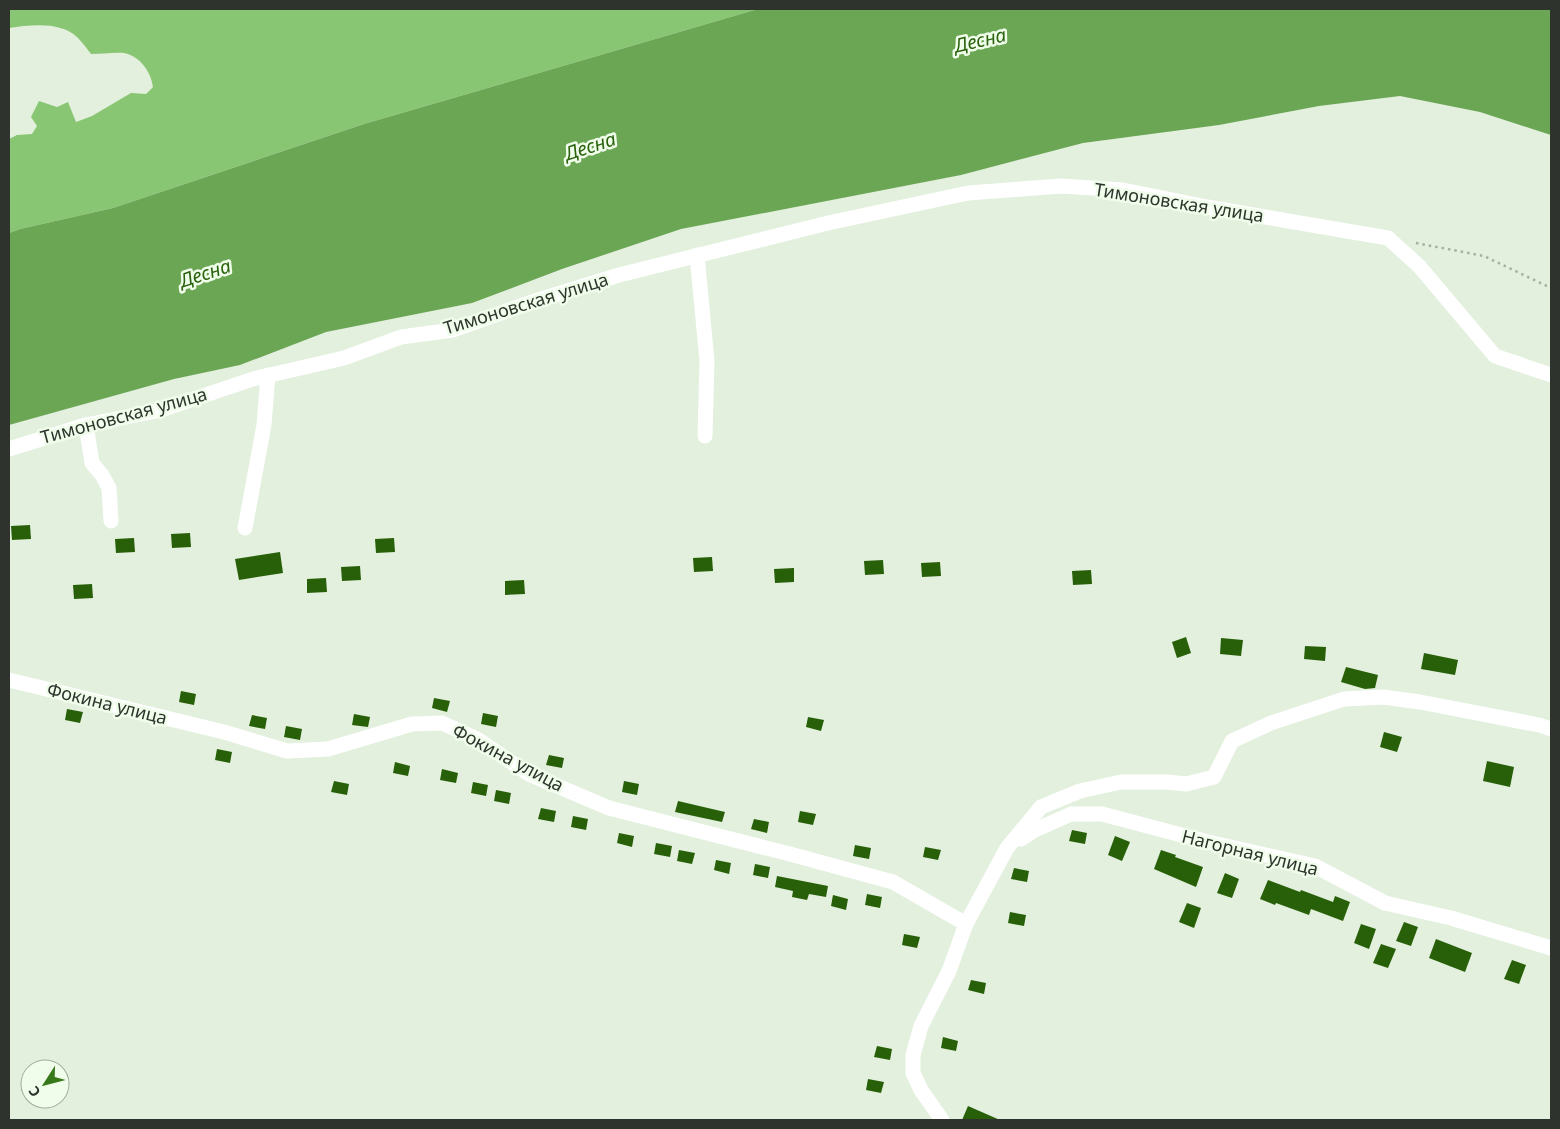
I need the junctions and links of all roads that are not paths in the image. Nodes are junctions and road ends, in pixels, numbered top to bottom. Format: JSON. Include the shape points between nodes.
{"nodes":[{"id":1,"x":697,"y":255,"type":"junction"},
{"id":2,"x":268,"y":375,"type":"junction"},
{"id":3,"x":1551,"y":375,"type":"edge"},
{"id":4,"x":86,"y":425,"type":"junction"},
{"id":5,"x":705,"y":436,"type":"dead end"},
{"id":6,"x":9,"y":449,"type":"edge"},
{"id":7,"x":111,"y":521,"type":"dead end"},
{"id":8,"x":246,"y":528,"type":"dead end"},
{"id":9,"x":9,"y":680,"type":"edge"},
{"id":10,"x":1551,"y":729,"type":"edge"},
{"id":11,"x":1007,"y":848,"type":"junction"},
{"id":12,"x":966,"y":924,"type":"junction"},
{"id":13,"x":1551,"y":948,"type":"edge"},
{"id":14,"x":942,"y":1120,"type":"edge"}],
"edges":[{"from":1,"to":2,"type":"street","name":"Тимоновская улица","via":[[529,303],[454,330],[401,337],[344,358]]},
{"from":1,"to":3,"type":"street","name":"Тимоновская улица","via":[[968,193],[1061,186],[1124,190],[1388,238],[1419,266],[1495,356]]},
{"from":1,"to":5,"type":"street","via":[[707,361]]},
{"from":2,"to":4,"type":"street","name":"Тимоновская улица","via":[[161,410]]},
{"from":2,"to":8,"type":"street","via":[[264,425]]},
{"from":4,"to":6,"type":"street","name":"Тимоновская улица"},
{"from":4,"to":7,"type":"street","via":[[92,463],[109,488]]},
{"from":9,"to":12,"type":"street","name":"Фокина улица","via":[[224,732],[287,751],[328,749],[412,724],[442,723],[477,739],[529,774],[609,808],[893,882]]},
{"from":10,"to":11,"type":"street","via":[[1420,702],[1383,697],[1344,699],[1271,723],[1232,741],[1214,778],[1186,784],[1121,782],[1080,791],[1041,807]]},
{"from":11,"to":12,"type":"street"},
{"from":11,"to":13,"type":"street","name":"Нагорная улица","via":[[1035,830],[1071,814],[1102,814],[1315,866],[1385,902]]},
{"from":12,"to":14,"type":"street","via":[[949,971],[921,1026],[913,1055],[913,1073]]}]}
